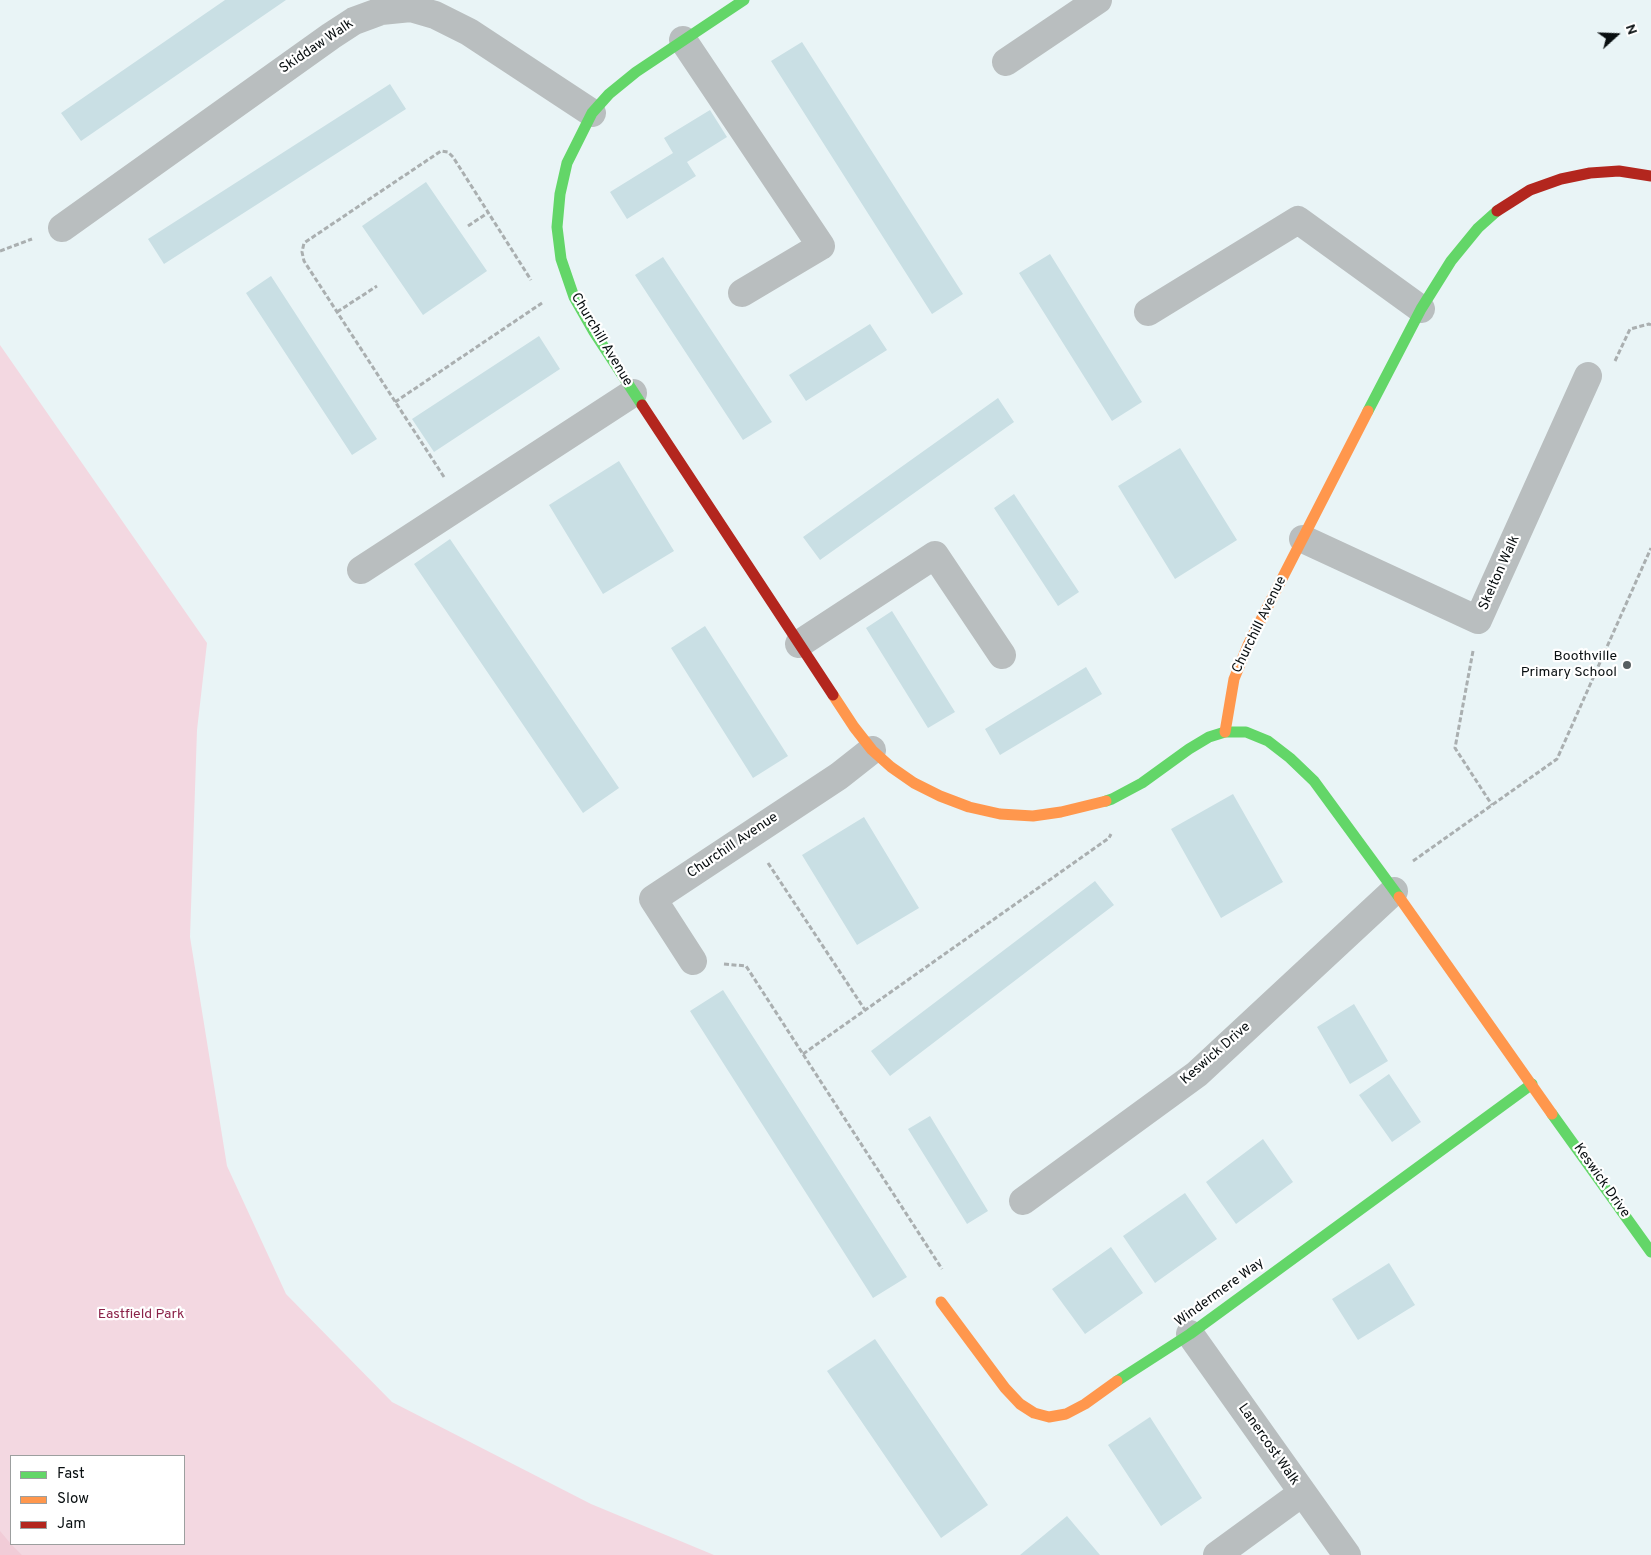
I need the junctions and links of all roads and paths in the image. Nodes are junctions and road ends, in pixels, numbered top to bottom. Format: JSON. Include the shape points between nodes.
{"nodes":[{"id":1,"x":744,"y":0,"type":"edge"},
{"id":2,"x":1098,"y":0,"type":"edge"},
{"id":3,"x":683,"y":40,"type":"junction"},
{"id":4,"x":1006,"y":62,"type":"dead end"},
{"id":5,"x":592,"y":112,"type":"junction"},
{"id":6,"x":1651,"y":176,"type":"edge"},
{"id":7,"x":489,"y":212,"type":"junction"},
{"id":8,"x":468,"y":226,"type":"dead end"},
{"id":9,"x":62,"y":228,"type":"dead end"},
{"id":10,"x":535,"y":285,"type":"dead end"},
{"id":11,"x":377,"y":286,"type":"dead end"},
{"id":12,"x":742,"y":293,"type":"dead end"},
{"id":13,"x":545,"y":301,"type":"dead end"},
{"id":14,"x":1421,"y":309,"type":"junction"},
{"id":15,"x":337,"y":312,"type":"junction"},
{"id":16,"x":1148,"y":312,"type":"dead end"},
{"id":17,"x":1651,"y":325,"type":"edge"},
{"id":18,"x":1588,"y":376,"type":"joint"},
{"id":19,"x":633,"y":393,"type":"junction"},
{"id":20,"x":395,"y":402,"type":"junction"},
{"id":21,"x":461,"y":505,"type":"junction"},
{"id":22,"x":1303,"y":539,"type":"junction"},
{"id":23,"x":1651,"y":548,"type":"edge"},
{"id":24,"x":361,"y":570,"type":"dead end"},
{"id":25,"x":1478,"y":620,"type":"junction"},
{"id":26,"x":799,"y":644,"type":"junction"},
{"id":27,"x":1002,"y":655,"type":"dead end"},
{"id":28,"x":1225,"y":732,"type":"junction"},
{"id":29,"x":872,"y":750,"type":"junction"},
{"id":30,"x":1492,"y":805,"type":"junction"},
{"id":31,"x":1114,"y":830,"type":"dead end"},
{"id":32,"x":750,"y":835,"type":"junction"},
{"id":33,"x":1390,"y":886,"type":"junction"},
{"id":34,"x":693,"y":961,"type":"joint"},
{"id":35,"x":865,"y":1010,"type":"junction"},
{"id":36,"x":803,"y":1054,"type":"junction"},
{"id":37,"x":1532,"y":1084,"type":"junction"},
{"id":38,"x":1023,"y":1201,"type":"dead end"},
{"id":39,"x":1651,"y":1252,"type":"edge"},
{"id":40,"x":941,"y":1302,"type":"joint"},
{"id":41,"x":1190,"y":1334,"type":"junction"},
{"id":42,"x":1302,"y":1493,"type":"junction"},
{"id":43,"x":1217,"y":1555,"type":"edge"},
{"id":44,"x":1347,"y":1555,"type":"edge"}],
"edges":[{"from":1,"to":3,"type":"street","name":"Churchill Avenue"},
{"from":2,"to":4,"type":"street"},
{"from":3,"to":5,"type":"street","name":"Churchill Avenue","via":[[616,88]]},
{"from":3,"to":12,"type":"street","via":[[821,246]]},
{"from":5,"to":9,"type":"street","name":"Skiddaw Walk","via":[[469,32],[435,15],[410,8],[381,11],[354,21],[331,36]]},
{"from":5,"to":19,"type":"street","name":"Churchill Avenue","via":[[566,163],[557,228],[561,260],[574,297]]},
{"from":6,"to":14,"type":"street","name":"Churchill Avenue","via":[[1619,171],[1590,173],[1530,190],[1503,206],[1478,228],[1451,261]]},
{"from":7,"to":8,"type":"path"},
{"from":7,"to":10,"type":"path"},
{"from":7,"to":15,"type":"path","via":[[453,157],[441,151],[304,243],[304,261]]},
{"from":11,"to":15,"type":"path"},
{"from":13,"to":20,"type":"path"},
{"from":14,"to":16,"type":"street","via":[[1298,220]]},
{"from":14,"to":22,"type":"street","name":"Churchill Avenue"},
{"from":15,"to":20,"type":"path"},
{"from":17,"to":18,"type":"path","via":[[1630,329],[1612,366]]},
{"from":18,"to":25,"type":"street","name":"Skelton Walk"},
{"from":19,"to":21,"type":"street","name":"Churchill Avenue"},
{"from":19,"to":26,"type":"street","name":"Churchill Avenue"},
{"from":20,"to":21,"type":"path"},
{"from":21,"to":24,"type":"street","name":"Churchill Avenue"},
{"from":22,"to":25,"type":"street","name":"Skelton Walk"},
{"from":22,"to":28,"type":"street","name":"Churchill Avenue","via":[[1234,679]]},
{"from":23,"to":30,"type":"path","via":[[1557,759]]},
{"from":25,"to":30,"type":"path","via":[[1455,748]]},
{"from":26,"to":27,"type":"street","via":[[935,555]]},
{"from":26,"to":29,"type":"street","name":"Churchill Avenue"},
{"from":28,"to":29,"type":"street","name":"Churchill Avenue","via":[[1209,737],[1142,783],[1112,799],[1033,816],[1000,814],[940,796],[914,783]]},
{"from":28,"to":33,"type":"street","name":"Keswick Drive","via":[[1246,732],[1268,741],[1290,758],[1314,781]]},
{"from":29,"to":32,"type":"street","name":"Churchill Avenue"},
{"from":30,"to":33,"type":"path"},
{"from":31,"to":35,"type":"path","via":[[1109,838]]},
{"from":32,"to":34,"type":"street","name":"Churchill Avenue","via":[[653,899]]},
{"from":32,"to":35,"type":"path"},
{"from":33,"to":37,"type":"street","name":"Keswick Drive"},
{"from":33,"to":38,"type":"street","name":"Keswick Drive","via":[[1197,1074]]},
{"from":34,"to":36,"type":"path","via":[[746,966]]},
{"from":35,"to":36,"type":"path"},
{"from":36,"to":40,"type":"path","via":[[942,1269]]},
{"from":37,"to":39,"type":"street","name":"Keswick Drive"},
{"from":37,"to":41,"type":"street","name":"Windermere Way"},
{"from":40,"to":41,"type":"street","name":"Windermere Way","via":[[1020,1404],[1034,1414],[1049,1417],[1066,1414],[1085,1404]]},
{"from":41,"to":42,"type":"street","name":"Lanercost Walk"},
{"from":42,"to":43,"type":"street"},
{"from":42,"to":44,"type":"street","name":"Lanercost Walk"}]}
